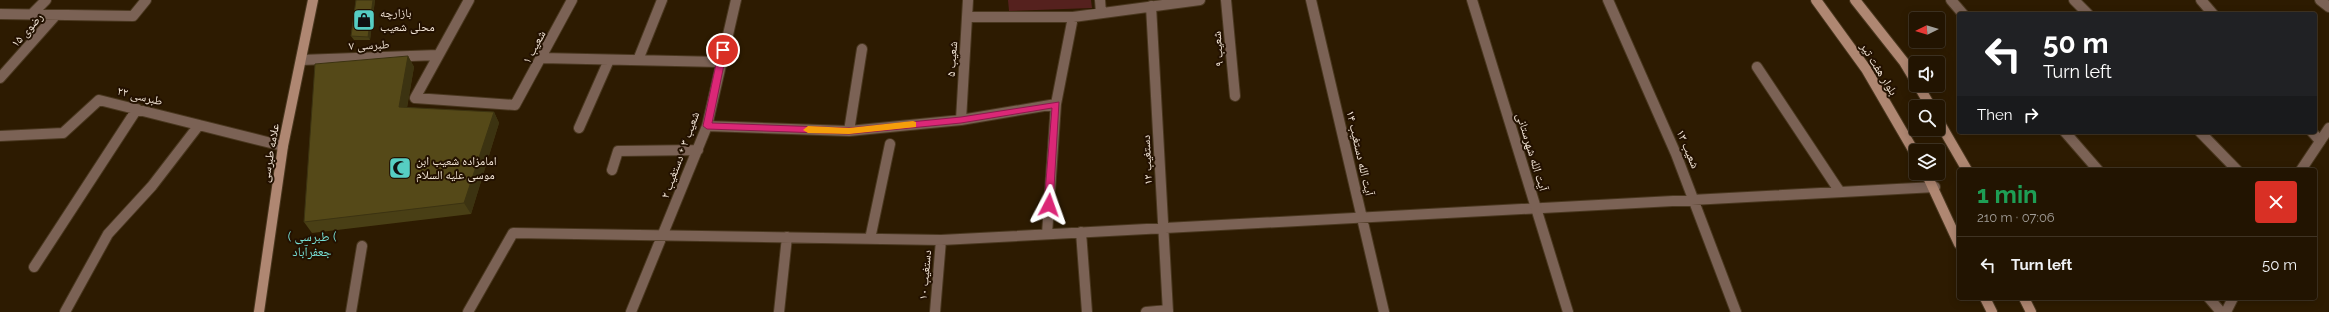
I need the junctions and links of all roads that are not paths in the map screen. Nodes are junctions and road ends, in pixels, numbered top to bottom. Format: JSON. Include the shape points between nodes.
{"nodes":[{"id":1,"x":46,"y":0,"type":"edge"},
{"id":2,"x":146,"y":0,"type":"edge"},
{"id":3,"x":313,"y":0,"type":"edge"},
{"id":4,"x":469,"y":0,"type":"edge"},
{"id":5,"x":572,"y":0,"type":"edge"},
{"id":6,"x":662,"y":0,"type":"edge"},
{"id":7,"x":736,"y":0,"type":"edge"},
{"id":8,"x":968,"y":0,"type":"edge"},
{"id":9,"x":1100,"y":0,"type":"edge"},
{"id":10,"x":1200,"y":0,"type":"edge"},
{"id":11,"x":1226,"y":0,"type":"edge"},
{"id":12,"x":1311,"y":0,"type":"edge"},
{"id":13,"x":1472,"y":0,"type":"edge"},
{"id":14,"x":1608,"y":0,"type":"edge"},
{"id":15,"x":1816,"y":0,"type":"edge"},
{"id":16,"x":1855,"y":0,"type":"edge"},
{"id":17,"x":1950,"y":0,"type":"edge"},
{"id":18,"x":2074,"y":0,"type":"edge"},
{"id":19,"x":2201,"y":0,"type":"edge"},
{"id":20,"x":2320,"y":0,"type":"edge"},
{"id":21,"x":1151,"y":6,"type":"junction"},
{"id":22,"x":2329,"y":7,"type":"edge"},
{"id":23,"x":1961,"y":12,"type":"edge"},
{"id":24,"x":2086,"y":12,"type":"edge"},
{"id":25,"x":2211,"y":12,"type":"edge"},
{"id":26,"x":1101,"y":13,"type":"junction"},
{"id":27,"x":0,"y":14,"type":"edge"},
{"id":28,"x":32,"y":14,"type":"junction"},
{"id":29,"x":56,"y":14,"type":"junction"},
{"id":30,"x":967,"y":17,"type":"junction"},
{"id":31,"x":1073,"y":17,"type":"junction"},
{"id":32,"x":862,"y":49,"type":"dead end"},
{"id":33,"x":438,"y":55,"type":"junction"},
{"id":34,"x":542,"y":58,"type":"junction"},
{"id":35,"x":301,"y":60,"type":"junction"},
{"id":36,"x":609,"y":60,"type":"junction"},
{"id":37,"x":638,"y":60,"type":"junction"},
{"id":38,"x":720,"y":62,"type":"junction"},
{"id":39,"x":1757,"y":67,"type":"dead end"},
{"id":40,"x":1909,"y":70,"type":"edge"},
{"id":41,"x":0,"y":78,"type":"edge"},
{"id":42,"x":1235,"y":96,"type":"dead end"},
{"id":43,"x":1056,"y":104,"type":"junction"},
{"id":44,"x":136,"y":109,"type":"junction"},
{"id":45,"x":961,"y":120,"type":"junction"},
{"id":46,"x":199,"y":125,"type":"junction"},
{"id":47,"x":707,"y":126,"type":"junction"},
{"id":48,"x":579,"y":128,"type":"dead end"},
{"id":49,"x":2329,"y":128,"type":"edge"},
{"id":50,"x":849,"y":131,"type":"junction"},
{"id":51,"x":1945,"y":132,"type":"edge"},
{"id":52,"x":2067,"y":134,"type":"edge"},
{"id":53,"x":2202,"y":134,"type":"edge"},
{"id":54,"x":2314,"y":134,"type":"edge"},
{"id":55,"x":0,"y":136,"type":"edge"},
{"id":56,"x":2320,"y":142,"type":"junction"},
{"id":57,"x":890,"y":144,"type":"dead end"},
{"id":58,"x":1910,"y":144,"type":"edge"},
{"id":59,"x":283,"y":146,"type":"junction"},
{"id":60,"x":698,"y":150,"type":"junction"},
{"id":61,"x":1966,"y":168,"type":"edge"},
{"id":62,"x":2096,"y":168,"type":"edge"},
{"id":63,"x":2235,"y":168,"type":"edge"},
{"id":64,"x":2302,"y":168,"type":"edge"},
{"id":65,"x":612,"y":170,"type":"dead end"},
{"id":66,"x":1930,"y":180,"type":"edge"},
{"id":67,"x":1935,"y":187,"type":"junction"},
{"id":68,"x":1840,"y":192,"type":"junction"},
{"id":69,"x":1695,"y":200,"type":"junction"},
{"id":70,"x":1536,"y":208,"type":"junction"},
{"id":71,"x":1362,"y":217,"type":"junction"},
{"id":72,"x":1164,"y":228,"type":"junction"},
{"id":73,"x":1081,"y":232,"type":"junction"},
{"id":74,"x":1046,"y":234,"type":"junction"},
{"id":75,"x":664,"y":236,"type":"junction"},
{"id":76,"x":787,"y":237,"type":"junction"},
{"id":77,"x":1957,"y":237,"type":"edge"},
{"id":78,"x":870,"y":239,"type":"junction"},
{"id":79,"x":941,"y":240,"type":"junction"},
{"id":80,"x":362,"y":246,"type":"dead end"},
{"id":81,"x":34,"y":267,"type":"dead end"},
{"id":82,"x":1986,"y":300,"type":"edge"},
{"id":83,"x":2025,"y":300,"type":"edge"},
{"id":84,"x":2210,"y":300,"type":"edge"},
{"id":85,"x":2231,"y":300,"type":"edge"},
{"id":86,"x":1168,"y":311,"type":"edge"},
{"id":87,"x":64,"y":312,"type":"edge"},
{"id":88,"x":259,"y":312,"type":"edge"},
{"id":89,"x":351,"y":312,"type":"edge"},
{"id":90,"x":468,"y":312,"type":"edge"},
{"id":91,"x":631,"y":312,"type":"edge"},
{"id":92,"x":779,"y":312,"type":"edge"},
{"id":93,"x":935,"y":312,"type":"edge"},
{"id":94,"x":1088,"y":312,"type":"edge"},
{"id":95,"x":1146,"y":312,"type":"edge"},
{"id":96,"x":1384,"y":312,"type":"edge"},
{"id":97,"x":1568,"y":312,"type":"edge"},
{"id":98,"x":1736,"y":312,"type":"edge"},
{"id":99,"x":1992,"y":312,"type":"edge"},
{"id":100,"x":2031,"y":312,"type":"edge"},
{"id":101,"x":2221,"y":312,"type":"edge"},
{"id":102,"x":2226,"y":312,"type":"edge"}],
"edges":[{"from":1,"to":28,"type":"street"},
{"from":2,"to":29,"type":"street","via":[[133,16]]},
{"from":3,"to":35,"type":"main road","name":"علامه طبرسی"},
{"from":4,"to":33,"type":"street"},
{"from":5,"to":34,"type":"street","name":"شعیب ۱"},
{"from":6,"to":37,"type":"street"},
{"from":7,"to":38,"type":"street","name":"شعیب ۳ + دستغیب ۲"},
{"from":8,"to":30,"type":"street","name":"شعیب ۵"},
{"from":9,"to":26,"type":"street"},
{"from":10,"to":21,"type":"street"},
{"from":11,"to":42,"type":"street","name":"شعیب ۹"},
{"from":12,"to":71,"type":"street","name":"آیت الله دستغیب ۱۴"},
{"from":13,"to":70,"type":"street","name":"آیت الله شهرستانی"},
{"from":14,"to":69,"type":"street","name":"شعیب ۱۳","via":[[1632,50]]},
{"from":15,"to":58,"type":"main road","name":"بلوار هفت تیر","via":[[1866,70]]},
{"from":16,"to":40,"type":"main road","name":"بلوار هفت تیر"},
{"from":17,"to":23,"type":"street"},
{"from":18,"to":24,"type":"street"},
{"from":19,"to":25,"type":"street"},
{"from":20,"to":22,"type":"street"},
{"from":21,"to":26,"type":"street"},
{"from":21,"to":72,"type":"street","name":"دستغیب ۱۲"},
{"from":26,"to":31,"type":"street"},
{"from":27,"to":28,"type":"street"},
{"from":28,"to":29,"type":"street"},
{"from":29,"to":41,"type":"street","name":"رضوی ۱۵"},
{"from":30,"to":31,"type":"street"},
{"from":30,"to":45,"type":"street","name":"شعیب ۵"},
{"from":31,"to":43,"type":"street"},
{"from":32,"to":50,"type":"street"},
{"from":33,"to":34,"type":"street","name":"شعیب ۱","via":[[415,98],[515,105]]},
{"from":33,"to":35,"type":"street","name":"طبرسی ۷"},
{"from":34,"to":36,"type":"street"},
{"from":35,"to":59,"type":"main road","name":"علامه طبرسی"},
{"from":36,"to":37,"type":"street"},
{"from":36,"to":48,"type":"street"},
{"from":37,"to":38,"type":"street"},
{"from":38,"to":47,"type":"street","name":"شعیب ۳ + دستغیب ۲"},
{"from":39,"to":68,"type":"street"},
{"from":43,"to":45,"type":"street"},
{"from":43,"to":74,"type":"street"},
{"from":44,"to":46,"type":"street","name":"طبرسی ۲۲"},
{"from":44,"to":55,"type":"street","name":"طبرسی ۲۲","via":[[99,100],[63,134]]},
{"from":44,"to":81,"type":"street"},
{"from":45,"to":50,"type":"street"},
{"from":46,"to":59,"type":"street","name":"طبرسی ۲۲"},
{"from":46,"to":87,"type":"street","via":[[152,186],[108,234]]},
{"from":47,"to":50,"type":"street"},
{"from":47,"to":60,"type":"street","name":"شعیب ۳ + دستغیب ۲"},
{"from":49,"to":56,"type":"street"},
{"from":51,"to":61,"type":"main road"},
{"from":52,"to":62,"type":"street"},
{"from":53,"to":63,"type":"street"},
{"from":54,"to":56,"type":"street"},
{"from":56,"to":64,"type":"street"},
{"from":57,"to":78,"type":"street"},
{"from":59,"to":88,"type":"main road","name":"علامه طبرسی"},
{"from":60,"to":65,"type":"street","via":[[618,151]]},
{"from":60,"to":75,"type":"street","name":"شعیب ۳ + دستغیب ۲"},
{"from":66,"to":67,"type":"main road"},
{"from":67,"to":68,"type":"street"},
{"from":67,"to":77,"type":"main road"},
{"from":68,"to":69,"type":"street"},
{"from":69,"to":70,"type":"street"},
{"from":69,"to":98,"type":"street","name":"شعیب ۱۳"},
{"from":70,"to":71,"type":"street"},
{"from":70,"to":97,"type":"street","name":"آیت الله شهرستانی"},
{"from":71,"to":72,"type":"street"},
{"from":71,"to":96,"type":"street","name":"آیت الله دستغیب ۱۴"},
{"from":72,"to":73,"type":"street"},
{"from":72,"to":86,"type":"street","name":"دستغیب ۱۲"},
{"from":73,"to":74,"type":"street"},
{"from":73,"to":94,"type":"street"},
{"from":74,"to":79,"type":"street"},
{"from":75,"to":76,"type":"street"},
{"from":75,"to":90,"type":"street","via":[[513,233]]},
{"from":75,"to":91,"type":"street","name":"شعیب ۳ + دستغیب ۲"},
{"from":76,"to":78,"type":"street"},
{"from":76,"to":92,"type":"street"},
{"from":78,"to":79,"type":"street"},
{"from":79,"to":93,"type":"street","name":"دستغیب ۱۰"},
{"from":80,"to":89,"type":"street"},
{"from":82,"to":99,"type":"main road"},
{"from":83,"to":100,"type":"main road"},
{"from":84,"to":101,"type":"street"},
{"from":85,"to":102,"type":"street"},
{"from":86,"to":95,"type":"street"}]}
